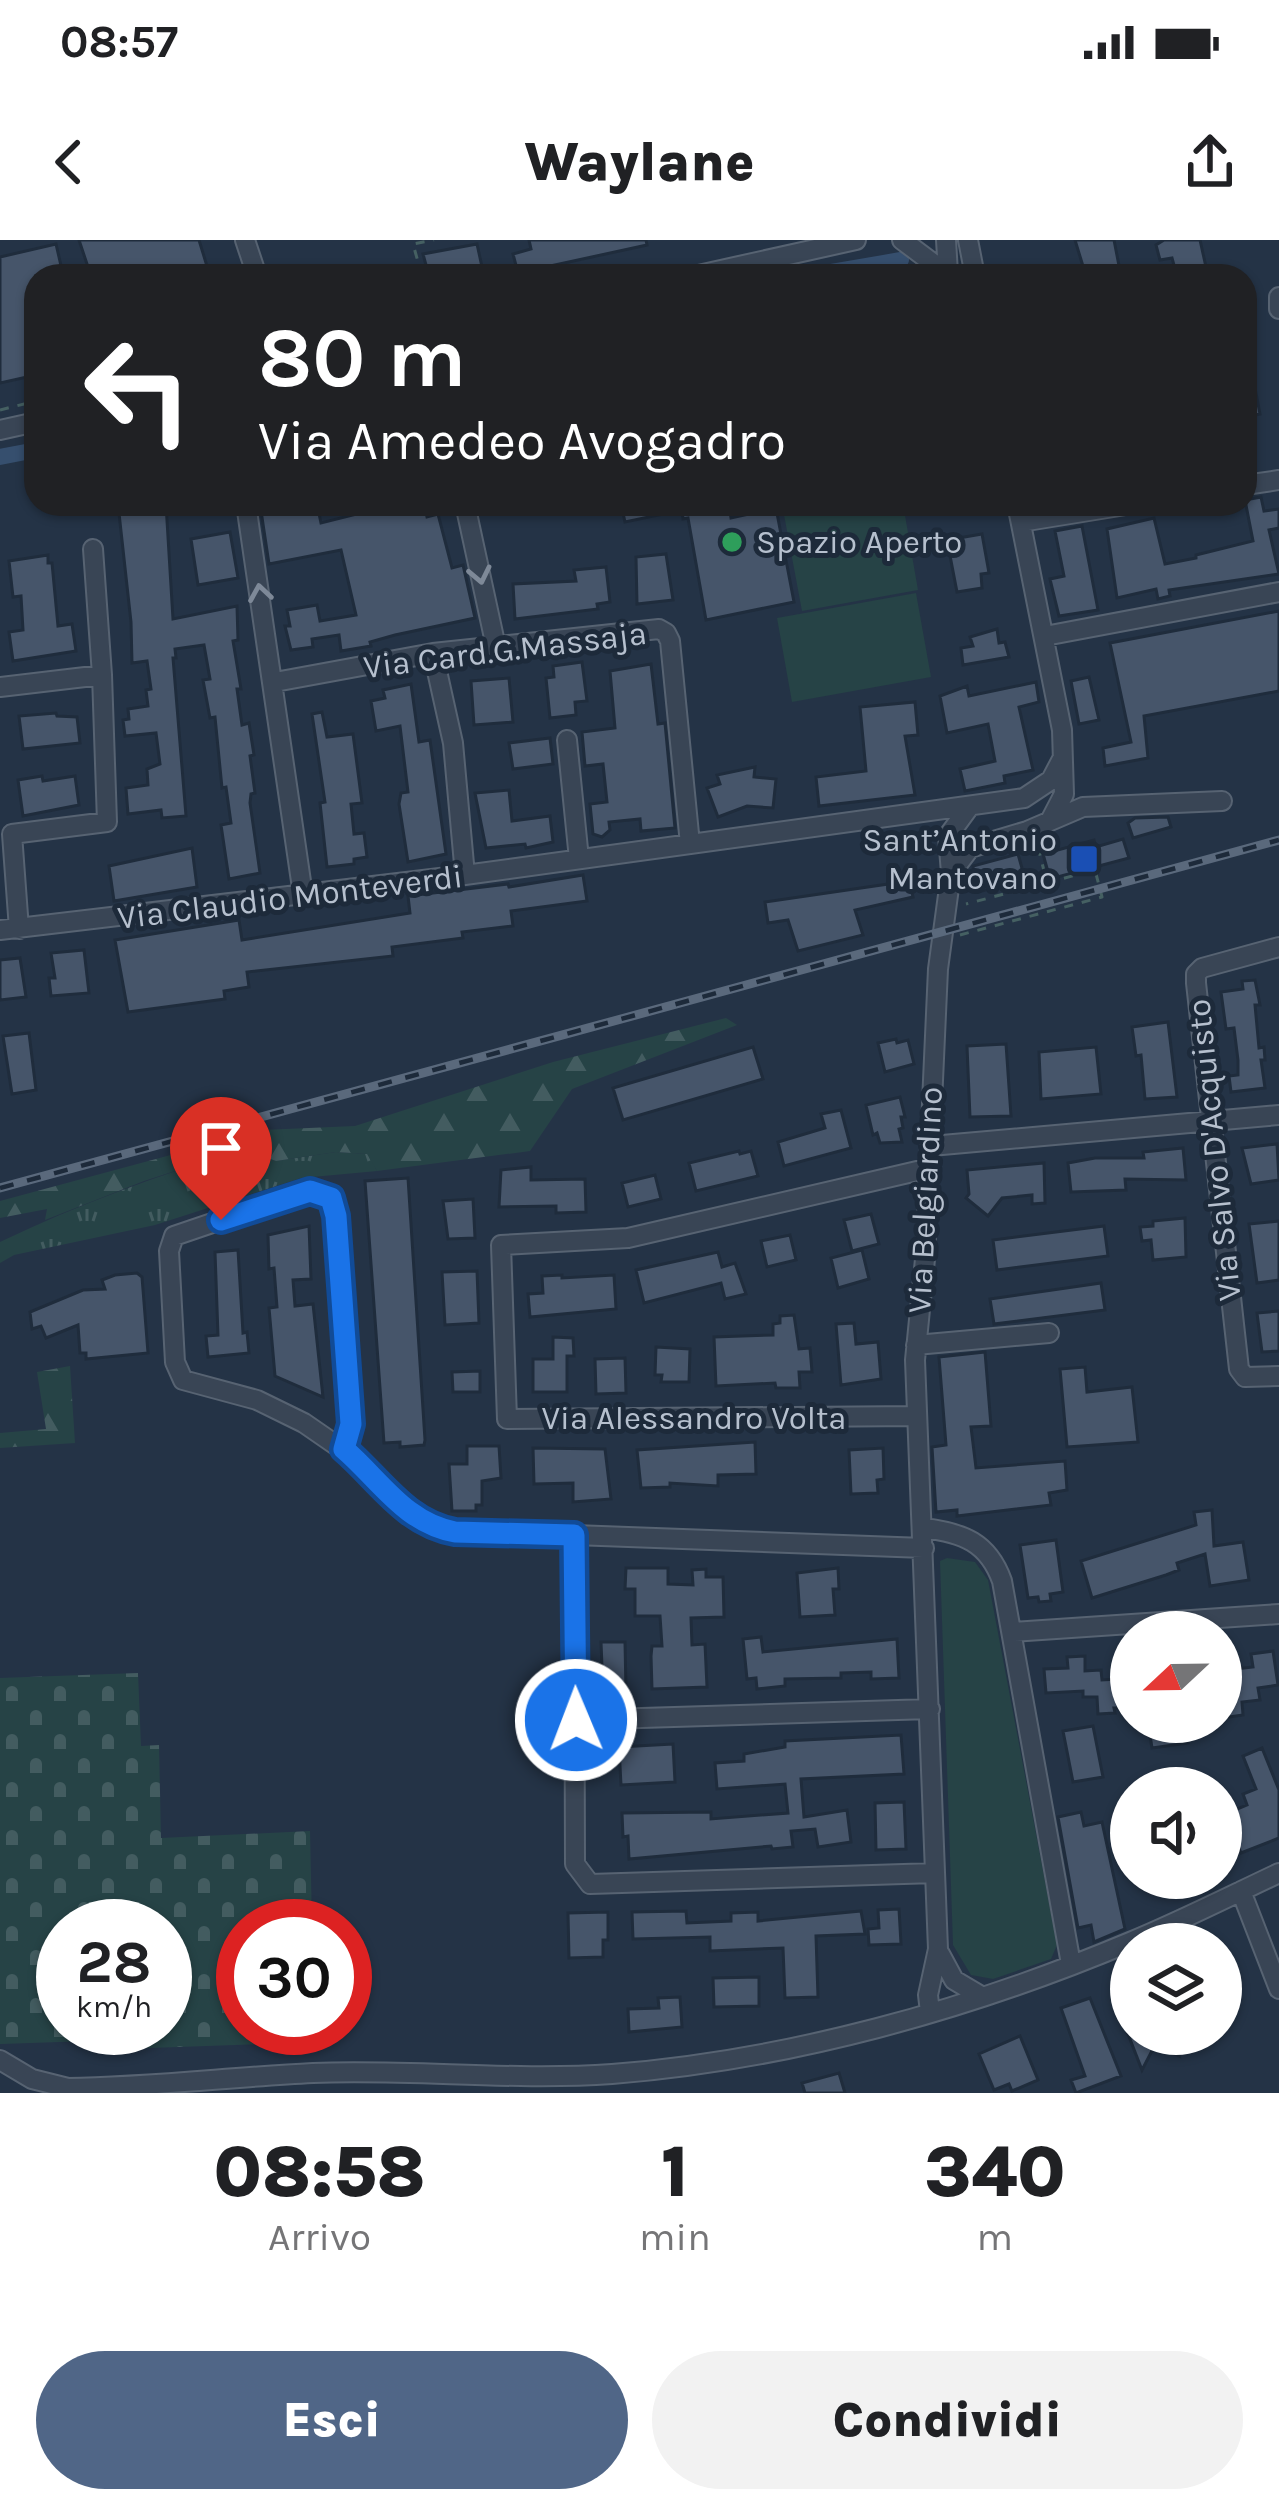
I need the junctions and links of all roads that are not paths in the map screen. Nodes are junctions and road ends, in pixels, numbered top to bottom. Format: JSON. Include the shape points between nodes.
{"nodes":[{"id":1,"x":856,"y":240,"type":"edge"},
{"id":2,"x":902,"y":240,"type":"edge"},
{"id":3,"x":748,"y":264,"type":"edge"},
{"id":4,"x":935,"y":264,"type":"edge"},
{"id":5,"x":1279,"y":297,"type":"edge"},
{"id":6,"x":1279,"y":309,"type":"edge"},
{"id":7,"x":248,"y":516,"type":"edge"},
{"id":8,"x":468,"y":516,"type":"edge"},
{"id":9,"x":1020,"y":516,"type":"edge"},
{"id":10,"x":93,"y":549,"type":"dead end"},
{"id":11,"x":1279,"y":592,"type":"edge"},
{"id":12,"x":1045,"y":636,"type":"junction"},
{"id":13,"x":496,"y":647,"type":"junction"},
{"id":14,"x":433,"y":653,"type":"junction"},
{"id":15,"x":102,"y":675,"type":"junction"},
{"id":16,"x":275,"y":682,"type":"junction"},
{"id":17,"x":0,"y":687,"type":"edge"},
{"id":18,"x":567,"y":740,"type":"dead end"},
{"id":19,"x":1062,"y":759,"type":"junction"},
{"id":20,"x":1045,"y":785,"type":"junction"},
{"id":21,"x":1064,"y":794,"type":"junction"},
{"id":22,"x":1024,"y":798,"type":"junction"},
{"id":23,"x":1222,"y":801,"type":"dead end"},
{"id":24,"x":978,"y":805,"type":"junction"},
{"id":25,"x":1083,"y":807,"type":"junction"},
{"id":26,"x":930,"y":812,"type":"junction"},
{"id":27,"x":1037,"y":827,"type":"junction"},
{"id":28,"x":952,"y":829,"type":"junction"},
{"id":29,"x":990,"y":841,"type":"junction"},
{"id":30,"x":691,"y":844,"type":"junction"},
{"id":31,"x":579,"y":859,"type":"junction"},
{"id":32,"x":951,"y":873,"type":"junction"},
{"id":33,"x":465,"y":875,"type":"junction"},
{"id":34,"x":303,"y":895,"type":"junction"},
{"id":35,"x":9,"y":929,"type":"edge"},
{"id":36,"x":1279,"y":947,"type":"edge"},
{"id":37,"x":1279,"y":1114,"type":"edge"},
{"id":38,"x":1210,"y":1121,"type":"junction"},
{"id":39,"x":931,"y":1146,"type":"junction"},
{"id":40,"x":930,"y":1168,"type":"junction"},
{"id":41,"x":1049,"y":1333,"type":"dead end"},
{"id":42,"x":916,"y":1345,"type":"junction"},
{"id":43,"x":1279,"y":1376,"type":"edge"},
{"id":44,"x":917,"y":1416,"type":"junction"},
{"id":45,"x":344,"y":1449,"type":"junction"},
{"id":46,"x":574,"y":1535,"type":"junction"},
{"id":47,"x":924,"y":1538,"type":"junction"},
{"id":48,"x":1279,"y":1614,"type":"edge"},
{"id":49,"x":1012,"y":1632,"type":"junction"},
{"id":50,"x":930,"y":1709,"type":"junction"},
{"id":51,"x":576,"y":1720,"type":"junction"},
{"id":52,"x":935,"y":1873,"type":"junction"},
{"id":53,"x":1279,"y":1873,"type":"edge"},
{"id":54,"x":1242,"y":1891,"type":"edge"},
{"id":55,"x":1242,"y":1894,"type":"edge"},
{"id":56,"x":1224,"y":1899,"type":"edge"},
{"id":57,"x":938,"y":1949,"type":"junction"},
{"id":58,"x":1071,"y":1964,"type":"junction"},
{"id":59,"x":946,"y":1970,"type":"junction"},
{"id":60,"x":1279,"y":1989,"type":"edge"},
{"id":61,"x":981,"y":1996,"type":"junction"},
{"id":62,"x":933,"y":2011,"type":"junction"},
{"id":63,"x":0,"y":2060,"type":"edge"},
{"id":64,"x":621,"y":2083,"type":"edge"},
{"id":65,"x":66,"y":2091,"type":"edge"}],
"edges":[{"from":1,"to":3,"type":"street"},
{"from":2,"to":4,"type":"street"},
{"from":5,"to":6,"type":"street"},
{"from":16,"to":7,"type":"street","one_way":true},
{"from":8,"to":13,"type":"street","one_way":true},
{"from":9,"to":12,"type":"street"},
{"from":10,"to":15,"type":"street"},
{"from":11,"to":12,"type":"street"},
{"from":12,"to":19,"type":"street"},
{"from":13,"to":14,"type":"street","name":"Via Card.G.Massaja"},
{"from":13,"to":30,"type":"street","name":"Via Card.G.Massaja","via":[[666,633]]},
{"from":14,"to":16,"type":"street","name":"Via Card.G.Massaja"},
{"from":14,"to":33,"type":"street","via":[[453,742]]},
{"from":15,"to":17,"type":"street"},
{"from":15,"to":35,"type":"street","via":[[107,822],[12,834]]},
{"from":16,"to":34,"type":"street"},
{"from":18,"to":31,"type":"street"},
{"from":19,"to":20,"type":"street"},
{"from":19,"to":21,"type":"street"},
{"from":20,"to":21,"type":"street"},
{"from":20,"to":22,"type":"street"},
{"from":21,"to":25,"type":"street"},
{"from":21,"to":27,"type":"street"},
{"from":22,"to":24,"type":"street","name":"Via Claudio Monteverdi"},
{"from":22,"to":27,"type":"street"},
{"from":23,"to":25,"type":"street"},
{"from":24,"to":26,"type":"street","name":"Via Claudio Monteverdi"},
{"from":24,"to":28,"type":"street"},
{"from":24,"to":29,"type":"street","via":[[979,830]]},
{"from":25,"to":27,"type":"street"},
{"from":26,"to":28,"type":"street"},
{"from":26,"to":30,"type":"street","name":"Via Claudio Monteverdi"},
{"from":27,"to":29,"type":"street"},
{"from":28,"to":29,"type":"street"},
{"from":28,"to":32,"type":"street","name":"Via Belgiardino"},
{"from":29,"to":32,"type":"street","via":[[970,848]]},
{"from":30,"to":31,"type":"street","name":"Via Claudio Monteverdi"},
{"from":31,"to":33,"type":"street","name":"Via Claudio Monteverdi"},
{"from":32,"to":39,"type":"street","name":"Via Belgiardino"},
{"from":33,"to":34,"type":"street","name":"Via Claudio Monteverdi"},
{"from":34,"to":35,"type":"street","name":"Via Claudio Monteverdi"},
{"from":36,"to":38,"type":"street","name":"Via Salvo D'Acquisto","via":[[1196,974]]},
{"from":37,"to":38,"type":"street"},
{"from":38,"to":39,"type":"street"},
{"from":38,"to":43,"type":"street","name":"Via Salvo D'Acquisto","via":[[1239,1369],[1245,1377]]},
{"from":39,"to":40,"type":"street","name":"Via Belgiardino"},
{"from":40,"to":42,"type":"street","name":"Via Belgiardino"},
{"from":40,"to":44,"type":"street","name":"Via Alessandro Volta","via":[[628,1238],[501,1245],[507,1419]]},
{"from":41,"to":42,"type":"street"},
{"from":42,"to":44,"type":"street","name":"Via Belgiardino"},
{"from":44,"to":47,"type":"street","name":"Via Belgiardino"},
{"from":45,"to":45,"type":"street","via":[[280,1410],[183,1380],[172,1318],[174,1236],[300,1193],[331,1198],[351,1424]]},
{"from":45,"to":46,"type":"street","via":[[408,1513],[438,1529]]},
{"from":46,"to":47,"type":"street"},
{"from":46,"to":51,"type":"street"},
{"from":47,"to":49,"type":"street","via":[[963,1535],[992,1556]]},
{"from":47,"to":50,"type":"street","name":"Via Belgiardino"},
{"from":48,"to":49,"type":"street"},
{"from":49,"to":58,"type":"street"},
{"from":50,"to":51,"type":"street"},
{"from":50,"to":52,"type":"street","name":"Via Belgiardino"},
{"from":51,"to":52,"type":"street","via":[[574,1864],[590,1884]]},
{"from":52,"to":57,"type":"street","name":"Via Belgiardino"},
{"from":53,"to":54,"type":"street"},
{"from":55,"to":60,"type":"street"},
{"from":56,"to":58,"type":"street"},
{"from":57,"to":59,"type":"street"},
{"from":57,"to":62,"type":"street","via":[[928,1995]]},
{"from":58,"to":61,"type":"street"},
{"from":59,"to":61,"type":"street"},
{"from":59,"to":62,"type":"street","via":[[949,1989]]},
{"from":61,"to":62,"type":"street"},
{"from":62,"to":64,"type":"street"},
{"from":63,"to":65,"type":"street"},
{"from":64,"to":65,"type":"street","via":[[442,2071]]}]}
